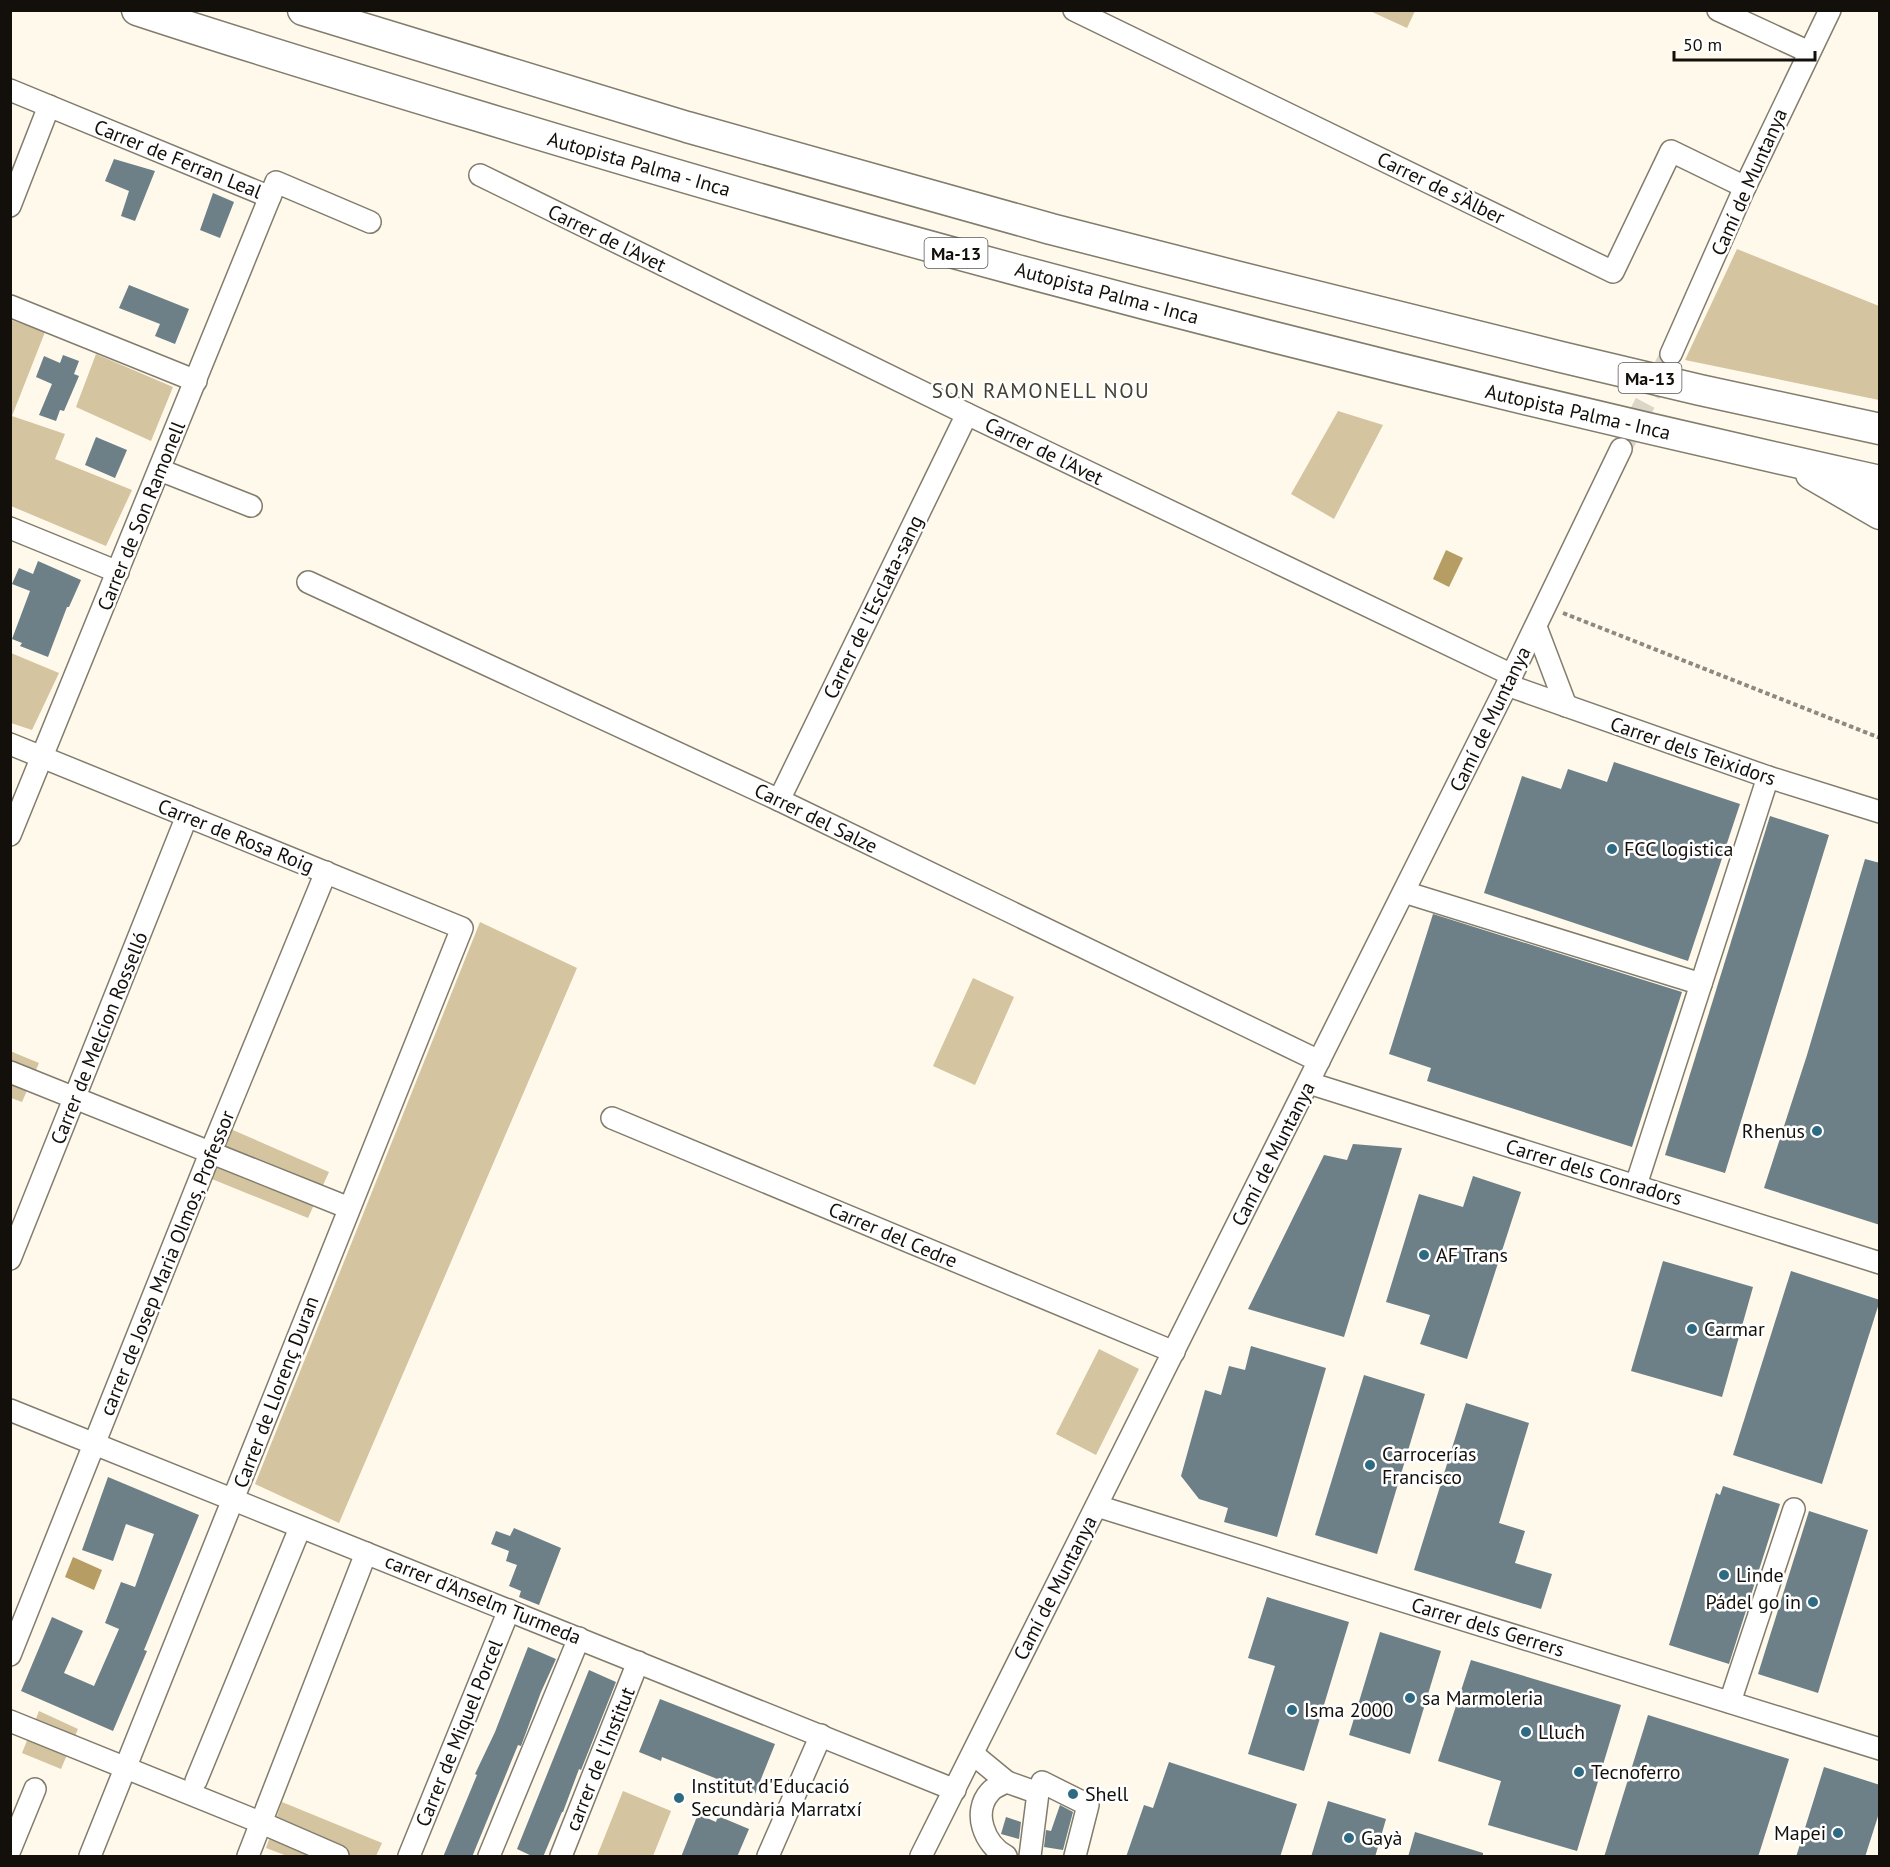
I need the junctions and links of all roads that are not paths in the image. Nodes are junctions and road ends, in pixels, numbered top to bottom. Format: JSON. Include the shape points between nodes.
{"nodes":[{"id":1,"x":136,"y":10,"type":"edge"},
{"id":2,"x":303,"y":10,"type":"edge"},
{"id":3,"x":1074,"y":10,"type":"edge"},
{"id":4,"x":1718,"y":10,"type":"edge"},
{"id":5,"x":1830,"y":10,"type":"edge"},
{"id":6,"x":1809,"y":52,"type":"junction"},
{"id":7,"x":10,"y":90,"type":"edge"},
{"id":8,"x":49,"y":106,"type":"junction"},
{"id":9,"x":480,"y":175,"type":"dead end"},
{"id":10,"x":1745,"y":187,"type":"junction"},
{"id":11,"x":270,"y":197,"type":"junction"},
{"id":12,"x":10,"y":206,"type":"edge"},
{"id":13,"x":370,"y":222,"type":"dead end"},
{"id":14,"x":10,"y":306,"type":"edge"},
{"id":15,"x":1671,"y":354,"type":"tunnel mouth"},
{"id":16,"x":196,"y":381,"type":"junction"},
{"id":17,"x":968,"y":414,"type":"junction"},
{"id":18,"x":1880,"y":429,"type":"edge"},
{"id":19,"x":1621,"y":449,"type":"tunnel mouth"},
{"id":20,"x":1785,"y":460,"type":"junction"},
{"id":21,"x":160,"y":470,"type":"junction"},
{"id":22,"x":1880,"y":481,"type":"edge"},
{"id":23,"x":251,"y":506,"type":"dead end"},
{"id":24,"x":1880,"y":514,"type":"edge"},
{"id":25,"x":10,"y":528,"type":"edge"},
{"id":26,"x":118,"y":572,"type":"junction"},
{"id":27,"x":308,"y":582,"type":"dead end"},
{"id":28,"x":1536,"y":627,"type":"junction"},
{"id":29,"x":1510,"y":680,"type":"junction"},
{"id":30,"x":1566,"y":706,"type":"junction"},
{"id":31,"x":10,"y":744,"type":"edge"},
{"id":32,"x":43,"y":756,"type":"junction"},
{"id":33,"x":1768,"y":777,"type":"junction"},
{"id":34,"x":779,"y":800,"type":"junction"},
{"id":35,"x":1880,"y":812,"type":"edge"},
{"id":36,"x":187,"y":816,"type":"junction"},
{"id":37,"x":10,"y":835,"type":"edge"},
{"id":38,"x":326,"y":872,"type":"junction"},
{"id":39,"x":1404,"y":892,"type":"junction"},
{"id":40,"x":462,"y":928,"type":"joint"},
{"id":41,"x":1701,"y":984,"type":"junction"},
{"id":42,"x":1319,"y":1061,"type":"junction"},
{"id":43,"x":10,"y":1072,"type":"edge"},
{"id":44,"x":1309,"y":1083,"type":"junction"},
{"id":45,"x":74,"y":1098,"type":"junction"},
{"id":46,"x":612,"y":1118,"type":"dead end"},
{"id":47,"x":211,"y":1151,"type":"junction"},
{"id":48,"x":1636,"y":1185,"type":"junction"},
{"id":49,"x":349,"y":1208,"type":"junction"},
{"id":50,"x":10,"y":1259,"type":"edge"},
{"id":51,"x":1880,"y":1263,"type":"edge"},
{"id":52,"x":1174,"y":1352,"type":"junction"},
{"id":53,"x":10,"y":1410,"type":"edge"},
{"id":54,"x":95,"y":1444,"type":"junction"},
{"id":55,"x":234,"y":1500,"type":"junction"},
{"id":56,"x":1097,"y":1506,"type":"junction"},
{"id":57,"x":1794,"y":1509,"type":"dead end"},
{"id":58,"x":300,"y":1528,"type":"junction"},
{"id":59,"x":366,"y":1552,"type":"junction"},
{"id":60,"x":509,"y":1610,"type":"junction"},
{"id":61,"x":579,"y":1638,"type":"junction"},
{"id":62,"x":10,"y":1654,"type":"edge"},
{"id":63,"x":638,"y":1662,"type":"junction"},
{"id":64,"x":1730,"y":1702,"type":"junction"},
{"id":65,"x":10,"y":1721,"type":"edge"},
{"id":66,"x":821,"y":1735,"type":"junction"},
{"id":67,"x":1880,"y":1749,"type":"edge"},
{"id":68,"x":973,"y":1754,"type":"junction"},
{"id":69,"x":125,"y":1767,"type":"junction"},
{"id":70,"x":196,"y":1781,"type":"dead end"},
{"id":71,"x":1007,"y":1782,"type":"junction"},
{"id":72,"x":35,"y":1789,"type":"dead end"},
{"id":73,"x":955,"y":1790,"type":"junction"},
{"id":74,"x":1038,"y":1793,"type":"junction"},
{"id":75,"x":262,"y":1823,"type":"junction"},
{"id":76,"x":10,"y":1850,"type":"edge"},
{"id":77,"x":90,"y":1857,"type":"edge"},
{"id":78,"x":248,"y":1857,"type":"edge"},
{"id":79,"x":338,"y":1857,"type":"edge"},
{"id":80,"x":409,"y":1857,"type":"edge"},
{"id":81,"x":489,"y":1857,"type":"edge"},
{"id":82,"x":561,"y":1857,"type":"edge"},
{"id":83,"x":768,"y":1857,"type":"edge"},
{"id":84,"x":921,"y":1857,"type":"edge"},
{"id":85,"x":1006,"y":1857,"type":"edge"},
{"id":86,"x":1030,"y":1857,"type":"edge"},
{"id":87,"x":1075,"y":1857,"type":"edge"}],
"edges":[{"from":1,"to":20,"type":"highway","name":"Autopista Palma - Inca","number":"Ma-13","via":[[542,136],[822,217],[1376,363]]},
{"from":2,"to":18,"type":"highway","number":"Ma-13","via":[[687,127],[1040,226],[1561,357]]},
{"from":3,"to":10,"type":"street","name":"Carrer de s'Àlber","via":[[1613,272],[1671,151]]},
{"from":4,"to":6,"type":"street"},
{"from":5,"to":6,"type":"street","name":"Camí de Muntanya"},
{"from":6,"to":10,"type":"street","name":"Camí de Muntanya"},
{"from":7,"to":8,"type":"street","name":"Carrer de Ferran Leal"},
{"from":8,"to":11,"type":"street","name":"Carrer de Ferran Leal"},
{"from":8,"to":12,"type":"street"},
{"from":9,"to":17,"type":"street","name":"Carrer de l'Avet"},
{"from":10,"to":15,"type":"street","name":"Camí de Muntanya"},
{"from":11,"to":13,"type":"street","name":"Carrer de Ferran Leal","via":[[276,182]]},
{"from":11,"to":16,"type":"street","name":"Carrer de Son Ramonell"},
{"from":14,"to":16,"type":"street"},
{"from":16,"to":21,"type":"street","name":"Carrer de Son Ramonell"},
{"from":17,"to":29,"type":"street","name":"Carrer de l'Avet"},
{"from":17,"to":34,"type":"street","name":"Carrer de l'Esclata-sang"},
{"from":19,"to":28,"type":"street","name":"Camí de Muntanya"},
{"from":20,"to":22,"type":"highway","name":"Autopista Palma - Inca","number":"Ma-13"},
{"from":20,"to":24,"type":"highway"},
{"from":21,"to":23,"type":"street"},
{"from":21,"to":26,"type":"street","name":"Carrer de Son Ramonell"},
{"from":25,"to":26,"type":"street"},
{"from":26,"to":32,"type":"street","name":"Carrer de Son Ramonell"},
{"from":27,"to":34,"type":"street","name":"Carrer del Salze"},
{"from":28,"to":29,"type":"street","name":"Camí de Muntanya"},
{"from":28,"to":30,"type":"street"},
{"from":29,"to":30,"type":"street","name":"Carrer dels Teixidors"},
{"from":29,"to":39,"type":"street","name":"Camí de Muntanya"},
{"from":30,"to":33,"type":"street","name":"Carrer dels Teixidors"},
{"from":31,"to":32,"type":"street","name":"Carrer de Rosa Roig"},
{"from":32,"to":36,"type":"street","name":"Carrer de Rosa Roig"},
{"from":32,"to":37,"type":"street","name":"Carrer de Son Ramonell"},
{"from":33,"to":35,"type":"street","name":"Carrer dels Teixidors"},
{"from":33,"to":41,"type":"street"},
{"from":34,"to":42,"type":"street","name":"Carrer del Salze"},
{"from":36,"to":38,"type":"street","name":"Carrer de Rosa Roig"},
{"from":36,"to":45,"type":"street","name":"Carrer de Melcion Rosselló"},
{"from":38,"to":40,"type":"street","name":"Carrer de Rosa Roig"},
{"from":38,"to":47,"type":"street","name":"carrer de Josep Maria Olmos, Professor"},
{"from":39,"to":41,"type":"street"},
{"from":39,"to":42,"type":"street","name":"Camí de Muntanya"},
{"from":40,"to":49,"type":"street","name":"Carrer de Llorenç Duran"},
{"from":41,"to":48,"type":"street"},
{"from":42,"to":44,"type":"street","name":"Camí de Muntanya"},
{"from":43,"to":45,"type":"street"},
{"from":44,"to":48,"type":"street","name":"Carrer dels Conradors"},
{"from":44,"to":52,"type":"street","name":"Camí de Muntanya"},
{"from":45,"to":47,"type":"street"},
{"from":45,"to":50,"type":"street","name":"Carrer de Melcion Rosselló"},
{"from":46,"to":52,"type":"street","name":"Carrer del Cedre"},
{"from":47,"to":49,"type":"street"},
{"from":47,"to":54,"type":"street","name":"carrer de Josep Maria Olmos, Professor"},
{"from":48,"to":51,"type":"street","name":"Carrer dels Conradors"},
{"from":49,"to":55,"type":"street","name":"Carrer de Llorenç Duran"},
{"from":52,"to":56,"type":"street","name":"Camí de Muntanya"},
{"from":53,"to":54,"type":"street","name":"carrer d'Anselm Turmeda"},
{"from":54,"to":55,"type":"street","name":"carrer d'Anselm Turmeda"},
{"from":54,"to":62,"type":"street","name":"carrer de Josep Maria Olmos, Professor"},
{"from":55,"to":58,"type":"street","name":"carrer d'Anselm Turmeda"},
{"from":55,"to":69,"type":"street","name":"Carrer de Llorenç Duran"},
{"from":56,"to":64,"type":"street","name":"Carrer dels Gerrers"},
{"from":56,"to":68,"type":"street","name":"Camí de Muntanya"},
{"from":57,"to":64,"type":"street"},
{"from":58,"to":59,"type":"street","name":"carrer d'Anselm Turmeda"},
{"from":58,"to":70,"type":"street"},
{"from":59,"to":60,"type":"street","name":"carrer d'Anselm Turmeda"},
{"from":59,"to":75,"type":"street"},
{"from":60,"to":61,"type":"street","name":"carrer d'Anselm Turmeda"},
{"from":60,"to":80,"type":"street","name":"Carrer de Miquel Porcel"},
{"from":61,"to":63,"type":"street","name":"carrer d'Anselm Turmeda"},
{"from":61,"to":81,"type":"street"},
{"from":63,"to":66,"type":"street","name":"carrer d'Anselm Turmeda"},
{"from":63,"to":82,"type":"street","name":"carrer de l'Institut"},
{"from":64,"to":67,"type":"street","name":"Carrer dels Gerrers"},
{"from":65,"to":69,"type":"street"},
{"from":66,"to":73,"type":"street","name":"carrer d'Anselm Turmeda"},
{"from":66,"to":83,"type":"street"},
{"from":68,"to":71,"type":"street"},
{"from":68,"to":73,"type":"street","name":"Camí de Muntanya"},
{"from":69,"to":75,"type":"street"},
{"from":69,"to":77,"type":"street","name":"Carrer de Llorenç Duran"},
{"from":71,"to":74,"type":"street"},
{"from":71,"to":85,"type":"street","via":[[991,1790],[981,1806],[982,1826],[995,1850]]},
{"from":72,"to":76,"type":"street"},
{"from":73,"to":84,"type":"street","name":"Camí de Muntanya"},
{"from":74,"to":86,"type":"street"},
{"from":74,"to":87,"type":"street","via":[[1042,1782],[1088,1805]]},
{"from":75,"to":78,"type":"street"},
{"from":75,"to":79,"type":"street"}]}
